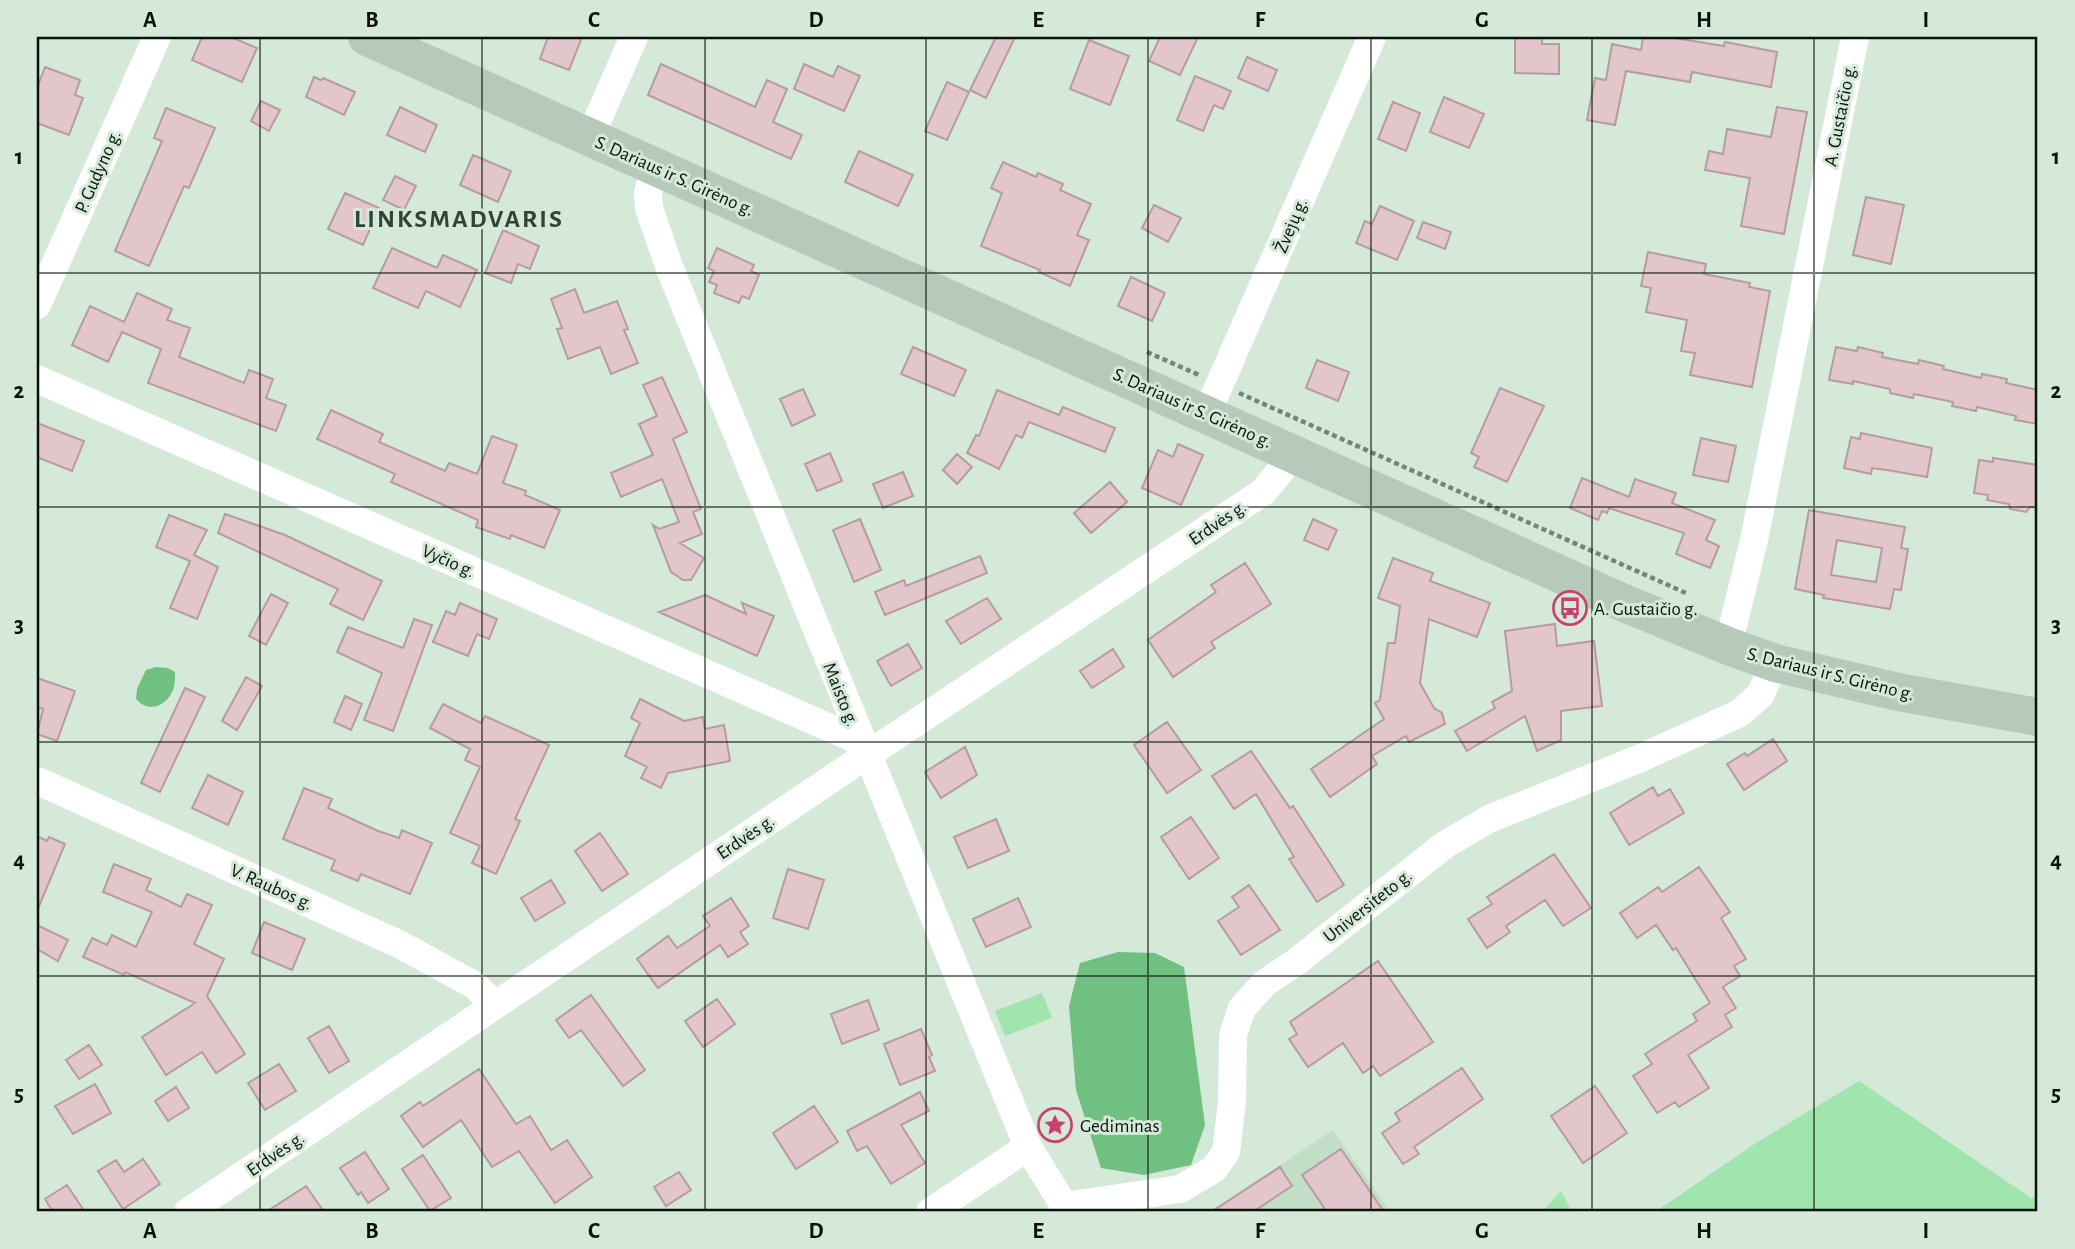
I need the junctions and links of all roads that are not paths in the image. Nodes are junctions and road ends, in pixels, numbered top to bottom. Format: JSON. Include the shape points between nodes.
{"nodes":[{"id":1,"x":157,"y":37,"type":"edge"},
{"id":2,"x":367,"y":37,"type":"edge"},
{"id":3,"x":634,"y":37,"type":"edge"},
{"id":4,"x":1371,"y":37,"type":"edge"},
{"id":5,"x":1855,"y":37,"type":"edge"},
{"id":6,"x":590,"y":137,"type":"junction"},
{"id":7,"x":656,"y":166,"type":"junction"},
{"id":8,"x":37,"y":305,"type":"edge"},
{"id":9,"x":37,"y":379,"type":"edge"},
{"id":10,"x":1207,"y":413,"type":"junction"},
{"id":11,"x":1290,"y":451,"type":"junction"},
{"id":12,"x":1728,"y":646,"type":"junction"},
{"id":13,"x":1775,"y":663,"type":"junction"},
{"id":14,"x":2038,"y":717,"type":"edge"},
{"id":15,"x":864,"y":749,"type":"junction"},
{"id":16,"x":40,"y":782,"type":"dead end"},
{"id":17,"x":494,"y":1005,"type":"junction"},
{"id":18,"x":1028,"y":1147,"type":"junction"},
{"id":19,"x":1066,"y":1209,"type":"edge"},
{"id":20,"x":188,"y":1212,"type":"edge"},
{"id":21,"x":930,"y":1212,"type":"edge"}],
"edges":[{"from":1,"to":8,"type":"street","name":"P. Gudyno g."},
{"from":2,"to":6,"type":"street","name":"S. Dariaus ir S. Girėno g."},
{"from":3,"to":6,"type":"street"},
{"from":4,"to":10,"type":"street","name":"Žvejų g."},
{"from":5,"to":12,"type":"street","name":"A. Gustaičio g.","via":[[1754,540]]},
{"from":6,"to":7,"type":"street","name":"S. Dariaus ir S. Girėno g."},
{"from":7,"to":10,"type":"street","name":"S. Dariaus ir S. Girėno g."},
{"from":7,"to":15,"type":"street","name":"Maisto g.","via":[[648,192],[649,208],[666,257]]},
{"from":9,"to":15,"type":"street","name":"Vyčio g."},
{"from":10,"to":11,"type":"street","name":"S. Dariaus ir S. Girėno g."},
{"from":11,"to":12,"type":"street","name":"S. Dariaus ir S. Girėno g."},
{"from":11,"to":15,"type":"street","name":"Erdvės g.","via":[[1283,468],[1263,492]]},
{"from":12,"to":13,"type":"street","name":"S. Dariaus ir S. Girėno g."},
{"from":13,"to":14,"type":"street","name":"S. Dariaus ir S. Girėno g.","via":[[1898,692]]},
{"from":13,"to":19,"type":"street","name":"Universiteto g.","via":[[1760,695],[1740,713],[1489,819],[1446,844],[1265,984],[1242,1008],[1233,1035],[1226,1152],[1214,1169],[1180,1189]]},
{"from":15,"to":17,"type":"street","name":"Erdvės g."},
{"from":15,"to":18,"type":"street","name":"Maisto g."},
{"from":16,"to":17,"type":"street","name":"V. Raubos g.","via":[[399,944],[476,986]]},
{"from":17,"to":20,"type":"street","name":"Erdvės g."},
{"from":18,"to":19,"type":"street","name":"Maisto g."},
{"from":18,"to":21,"type":"street"}]}
